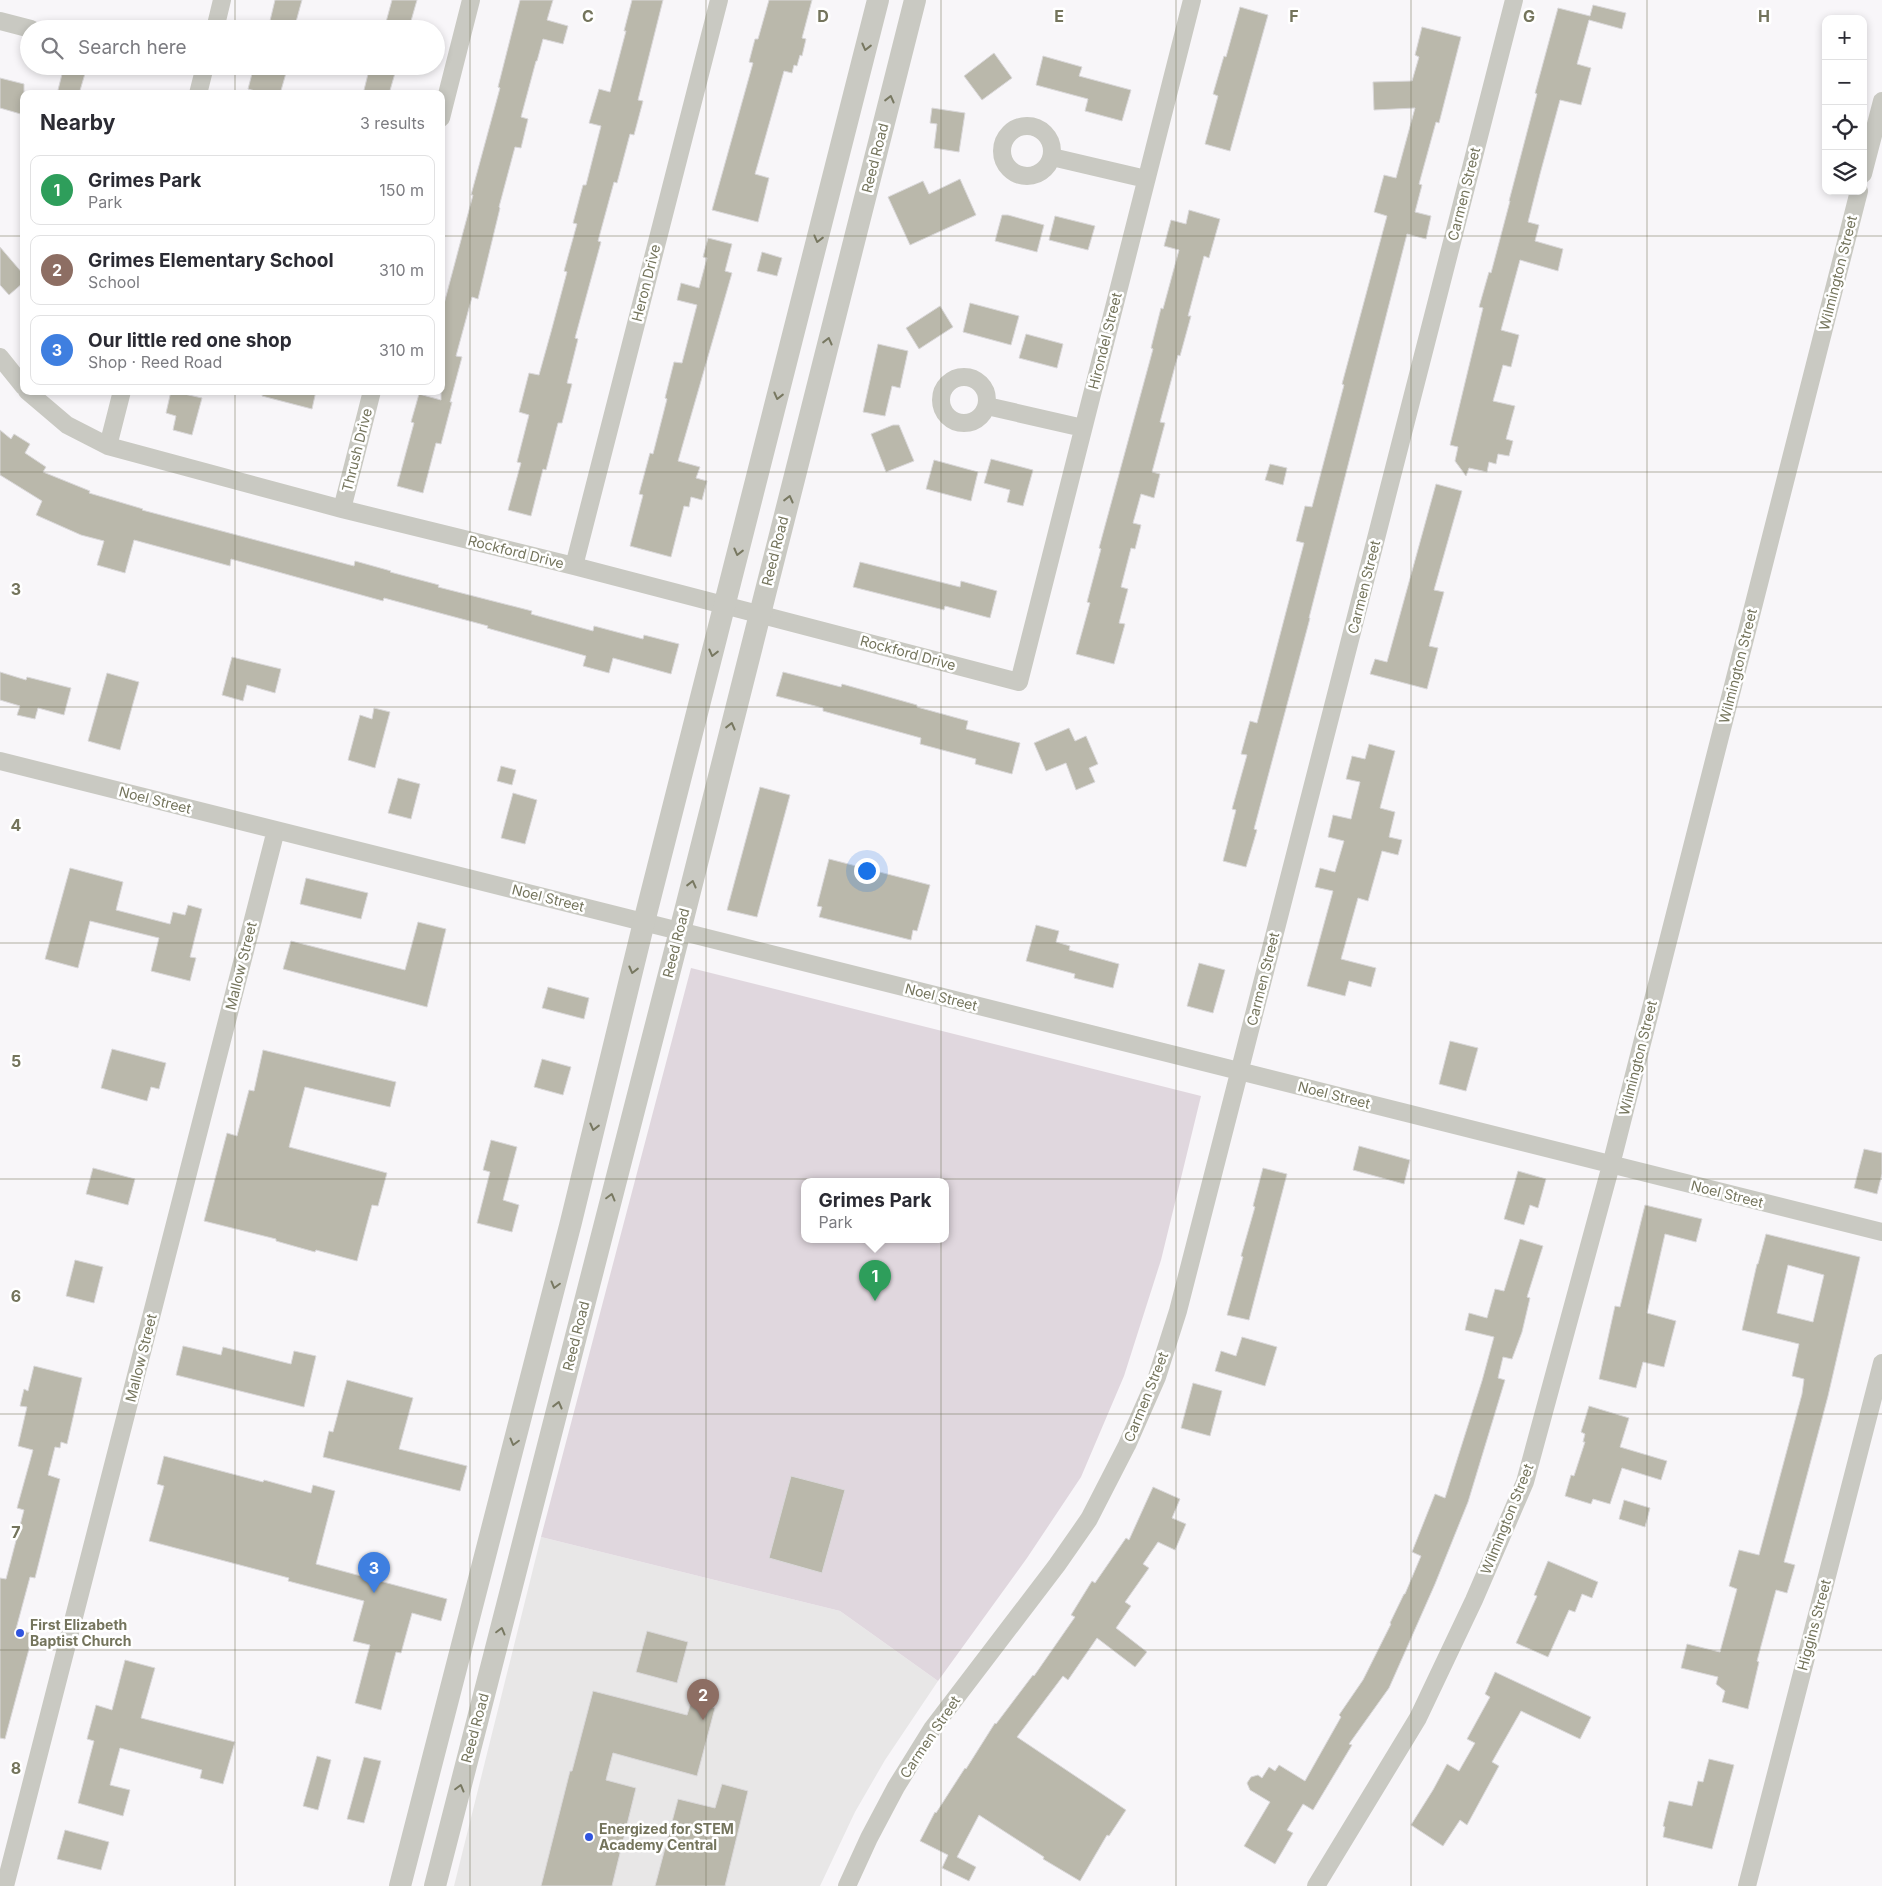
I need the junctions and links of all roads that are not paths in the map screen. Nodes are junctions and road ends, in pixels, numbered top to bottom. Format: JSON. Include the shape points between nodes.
{"nodes":[{"id":1,"x":222,"y":0,"type":"edge"},
{"id":2,"x":471,"y":0,"type":"edge"},
{"id":3,"x":719,"y":0,"type":"edge"},
{"id":4,"x":878,"y":0,"type":"edge"},
{"id":5,"x":915,"y":0,"type":"edge"},
{"id":6,"x":1192,"y":0,"type":"edge"},
{"id":7,"x":1514,"y":0,"type":"edge"},
{"id":8,"x":216,"y":20,"type":"edge"},
{"id":9,"x":0,"y":21,"type":"edge"},
{"id":10,"x":20,"y":26,"type":"edge"},
{"id":11,"x":199,"y":75,"type":"edge"},
{"id":12,"x":198,"y":90,"type":"edge"},
{"id":13,"x":1882,"y":101,"type":"edge"},
{"id":14,"x":445,"y":102,"type":"edge"},
{"id":15,"x":1052,"y":157,"type":"dead end"},
{"id":16,"x":1867,"y":159,"type":"edge"},
{"id":17,"x":1146,"y":179,"type":"junction"},
{"id":18,"x":1858,"y":195,"type":"edge"},
{"id":19,"x":827,"y":204,"type":"junction"},
{"id":20,"x":861,"y":213,"type":"junction"},
{"id":21,"x":0,"y":357,"type":"edge"},
{"id":22,"x":20,"y":382,"type":"edge"},
{"id":23,"x":32,"y":395,"type":"edge"},
{"id":24,"x":121,"y":395,"type":"edge"},
{"id":25,"x":371,"y":395,"type":"edge"},
{"id":26,"x":987,"y":406,"type":"dead end"},
{"id":27,"x":1083,"y":428,"type":"junction"},
{"id":28,"x":108,"y":446,"type":"junction"},
{"id":29,"x":342,"y":509,"type":"junction"},
{"id":30,"x":574,"y":566,"type":"junction"},
{"id":31,"x":724,"y":605,"type":"junction"},
{"id":32,"x":759,"y":614,"type":"junction"},
{"id":33,"x":1019,"y":682,"type":"joint"},
{"id":34,"x":0,"y":761,"type":"edge"},
{"id":35,"x":276,"y":830,"type":"junction"},
{"id":36,"x":644,"y":922,"type":"junction"},
{"id":37,"x":680,"y":931,"type":"junction"},
{"id":38,"x":1240,"y":1072,"type":"junction"},
{"id":39,"x":1611,"y":1164,"type":"junction"},
{"id":40,"x":571,"y":1222,"type":"junction"},
{"id":41,"x":602,"y":1232,"type":"junction"},
{"id":42,"x":1882,"y":1232,"type":"edge"},
{"id":43,"x":1882,"y":1363,"type":"edge"},
{"id":44,"x":481,"y":1572,"type":"junction"},
{"id":45,"x":514,"y":1580,"type":"junction"},
{"id":46,"x":418,"y":1816,"type":"junction"},
{"id":47,"x":450,"y":1823,"type":"junction"},
{"id":48,"x":5,"y":1886,"type":"edge"},
{"id":49,"x":400,"y":1886,"type":"edge"},
{"id":50,"x":435,"y":1886,"type":"edge"},
{"id":51,"x":847,"y":1886,"type":"edge"},
{"id":52,"x":1316,"y":1886,"type":"edge"},
{"id":53,"x":1746,"y":1886,"type":"edge"}],
"edges":[{"from":1,"to":8,"type":"street"},
{"from":2,"to":14,"type":"street"},
{"from":3,"to":30,"type":"street","name":"Heron Drive"},
{"from":4,"to":19,"type":"street","one_way":true},
{"from":20,"to":5,"type":"street","name":"Reed Road","one_way":true},
{"from":6,"to":17,"type":"street","name":"Hirondel Street"},
{"from":7,"to":38,"type":"street","name":"Carmen Street"},
{"from":9,"to":10,"type":"street"},
{"from":11,"to":12,"type":"street"},
{"from":13,"to":16,"type":"street"},
{"from":15,"to":17,"type":"street"},
{"from":17,"to":27,"type":"street","name":"Hirondel Street"},
{"from":18,"to":39,"type":"street","name":"Wilmington Street"},
{"from":19,"to":20,"type":"street"},
{"from":19,"to":31,"type":"street","one_way":true},
{"from":32,"to":20,"type":"street","name":"Reed Road","one_way":true},
{"from":21,"to":22,"type":"street"},
{"from":23,"to":28,"type":"street","name":"Rockford Drive","via":[[67,425]]},
{"from":24,"to":28,"type":"street"},
{"from":25,"to":29,"type":"street","name":"Thrush Drive"},
{"from":26,"to":27,"type":"street"},
{"from":27,"to":33,"type":"street","name":"Hirondel Street"},
{"from":28,"to":29,"type":"street","name":"Rockford Drive"},
{"from":29,"to":30,"type":"street","name":"Rockford Drive"},
{"from":30,"to":31,"type":"street","name":"Rockford Drive"},
{"from":31,"to":32,"type":"street","name":"Rockford Drive"},
{"from":31,"to":36,"type":"street","one_way":true},
{"from":32,"to":33,"type":"street","name":"Rockford Drive"},
{"from":37,"to":32,"type":"street","name":"Reed Road","one_way":true},
{"from":34,"to":35,"type":"street","name":"Noel Street"},
{"from":35,"to":36,"type":"street","name":"Noel Street"},
{"from":35,"to":48,"type":"street","name":"Mallow Street"},
{"from":36,"to":37,"type":"street","name":"Noel Street"},
{"from":36,"to":40,"type":"street","one_way":true},
{"from":37,"to":38,"type":"street","name":"Noel Street"},
{"from":41,"to":37,"type":"street","name":"Reed Road","one_way":true},
{"from":38,"to":39,"type":"street","name":"Noel Street"},
{"from":38,"to":51,"type":"street","name":"Carmen Street","via":[[1178,1311],[1157,1377],[1127,1445],[1089,1519],[932,1729],[896,1787]]},
{"from":39,"to":42,"type":"street","name":"Noel Street"},
{"from":39,"to":52,"type":"street","name":"Wilmington Street","via":[[1525,1482],[1418,1718]]},
{"from":40,"to":41,"type":"street"},
{"from":40,"to":44,"type":"street","one_way":true},
{"from":45,"to":41,"type":"street","name":"Reed Road","one_way":true},
{"from":43,"to":53,"type":"street","name":"Higgins Street"},
{"from":44,"to":45,"type":"street"},
{"from":44,"to":46,"type":"street"},
{"from":47,"to":45,"type":"street","name":"Reed Road","one_way":true},
{"from":46,"to":47,"type":"street"},
{"from":46,"to":49,"type":"street"},
{"from":47,"to":50,"type":"street","name":"Reed Road"}]}
